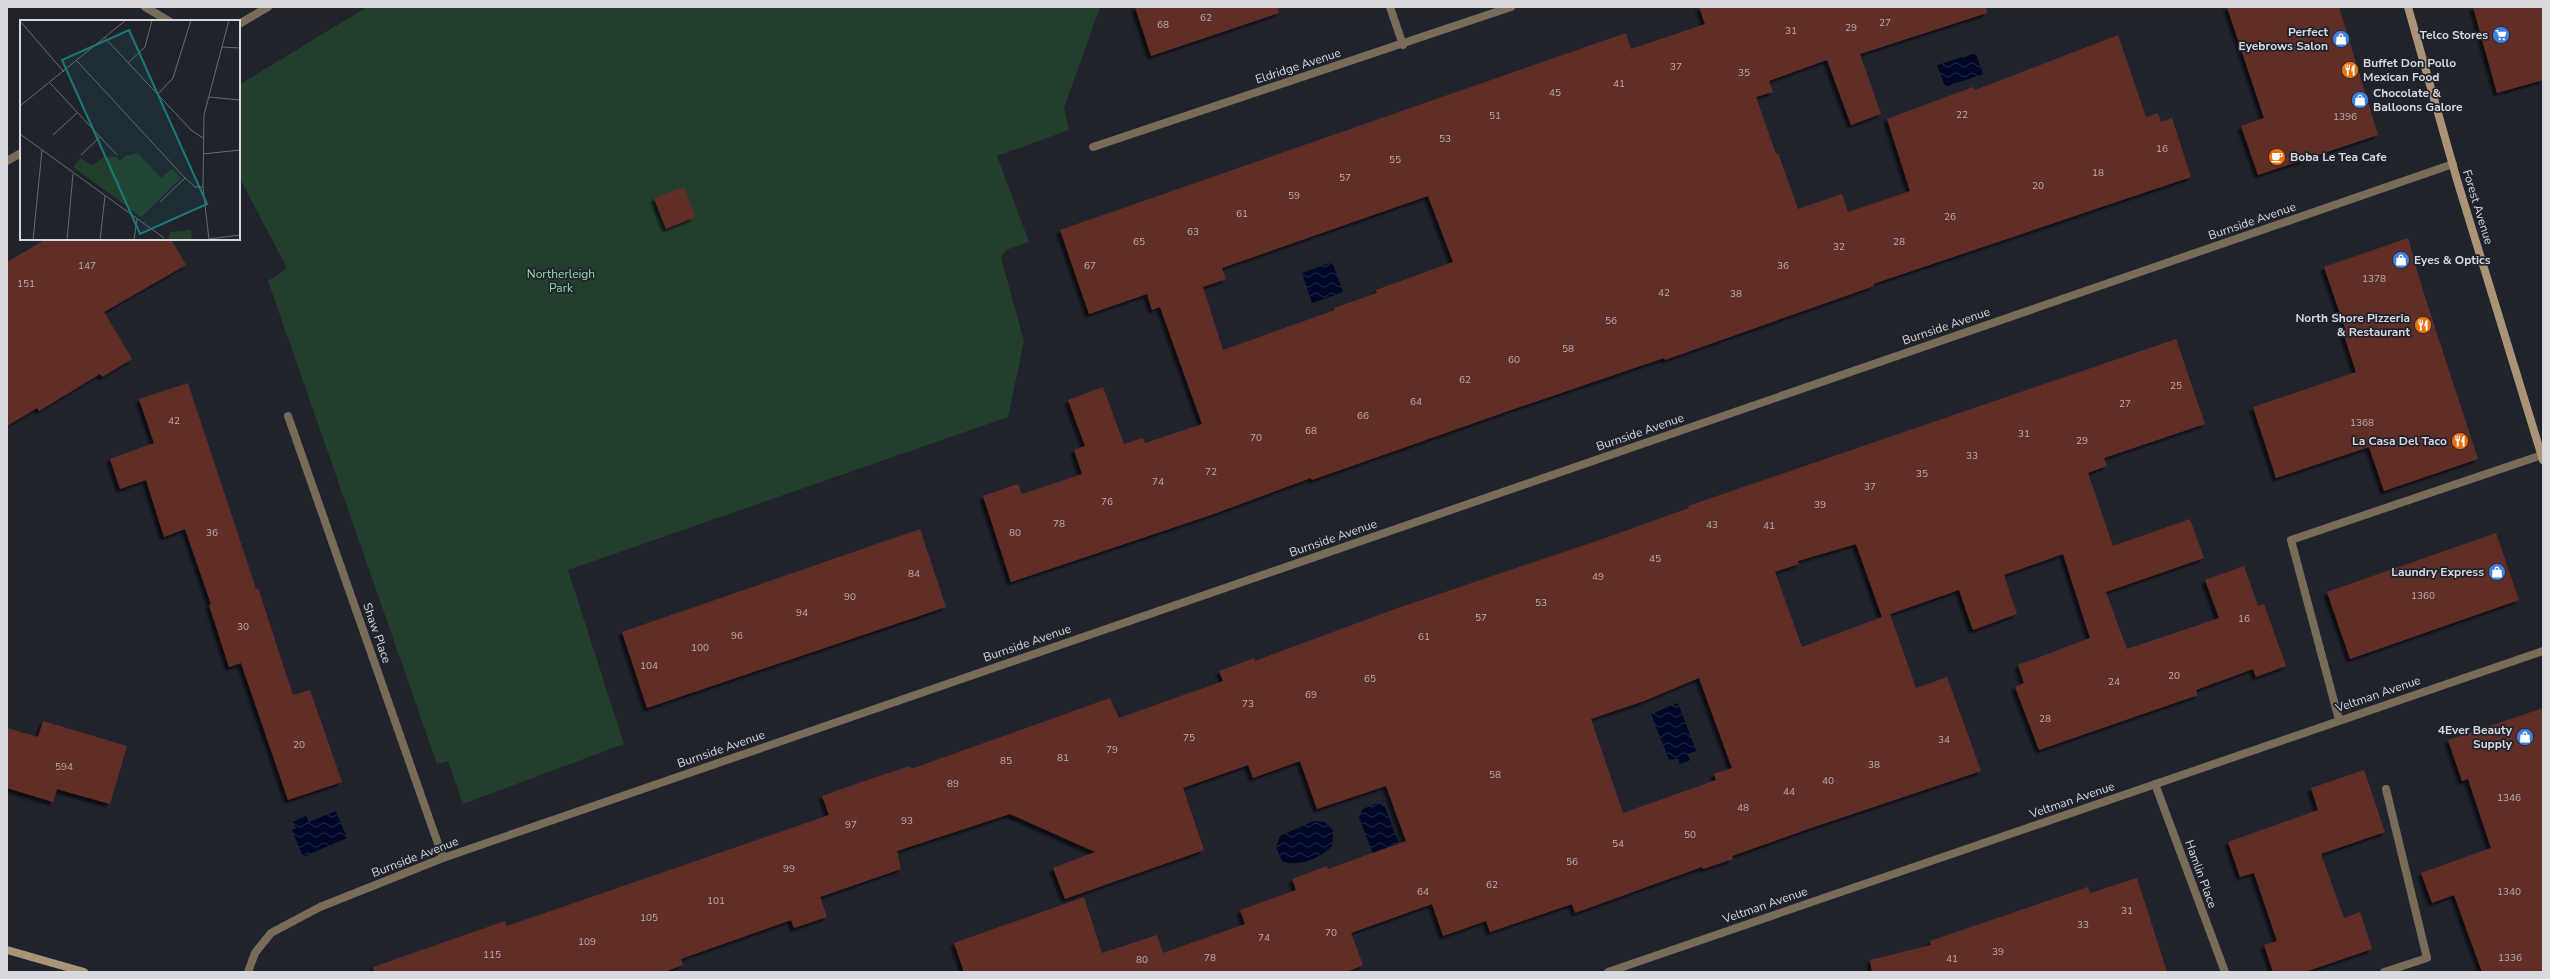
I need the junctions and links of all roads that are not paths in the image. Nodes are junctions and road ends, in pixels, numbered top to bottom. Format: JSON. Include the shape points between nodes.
{"nodes":[{"id":1,"x":145,"y":7,"type":"edge"},
{"id":2,"x":268,"y":7,"type":"edge"},
{"id":3,"x":1390,"y":7,"type":"edge"},
{"id":4,"x":1511,"y":7,"type":"edge"},
{"id":5,"x":2408,"y":7,"type":"edge"},
{"id":6,"x":167,"y":20,"type":"edge"},
{"id":7,"x":240,"y":23,"type":"edge"},
{"id":8,"x":1403,"y":45,"type":"junction"},
{"id":9,"x":1093,"y":147,"type":"dead end"},
{"id":10,"x":20,"y":154,"type":"edge"},
{"id":11,"x":7,"y":161,"type":"edge"},
{"id":12,"x":2453,"y":164,"type":"junction"},
{"id":13,"x":288,"y":416,"type":"dead end"},
{"id":14,"x":2542,"y":457,"type":"edge"},
{"id":15,"x":2543,"y":650,"type":"edge"},
{"id":16,"x":2340,"y":720,"type":"junction"},
{"id":17,"x":2155,"y":784,"type":"junction"},
{"id":18,"x":2386,"y":789,"type":"dead end"},
{"id":19,"x":443,"y":858,"type":"junction"},
{"id":20,"x":7,"y":950,"type":"edge"},
{"id":21,"x":84,"y":972,"type":"edge"},
{"id":22,"x":248,"y":972,"type":"edge"},
{"id":23,"x":1609,"y":972,"type":"edge"},
{"id":24,"x":2225,"y":972,"type":"edge"},
{"id":25,"x":2384,"y":972,"type":"edge"}],
"edges":[{"from":1,"to":6,"type":"street"},
{"from":2,"to":7,"type":"street"},
{"from":3,"to":8,"type":"street"},
{"from":4,"to":8,"type":"street","name":"Eldridge Avenue"},
{"from":5,"to":12,"type":"main road","name":"Forest Avenue"},
{"from":8,"to":9,"type":"street","name":"Eldridge Avenue"},
{"from":10,"to":11,"type":"street"},
{"from":12,"to":14,"type":"main road","name":"Forest Avenue"},
{"from":12,"to":19,"type":"street","name":"Burnside Avenue"},
{"from":13,"to":19,"type":"street","name":"Shaw Place"},
{"from":14,"to":16,"type":"street","via":[[2291,540]]},
{"from":15,"to":16,"type":"street","name":"Veltman Avenue"},
{"from":16,"to":17,"type":"street","name":"Veltman Avenue"},
{"from":17,"to":23,"type":"street","name":"Veltman Avenue"},
{"from":17,"to":24,"type":"street","name":"Hamlin Place"},
{"from":18,"to":25,"type":"street","via":[[2427,958]]},
{"from":19,"to":22,"type":"street","name":"Burnside Avenue","via":[[320,907],[271,933],[255,953]]},
{"from":20,"to":21,"type":"main road"}]}
